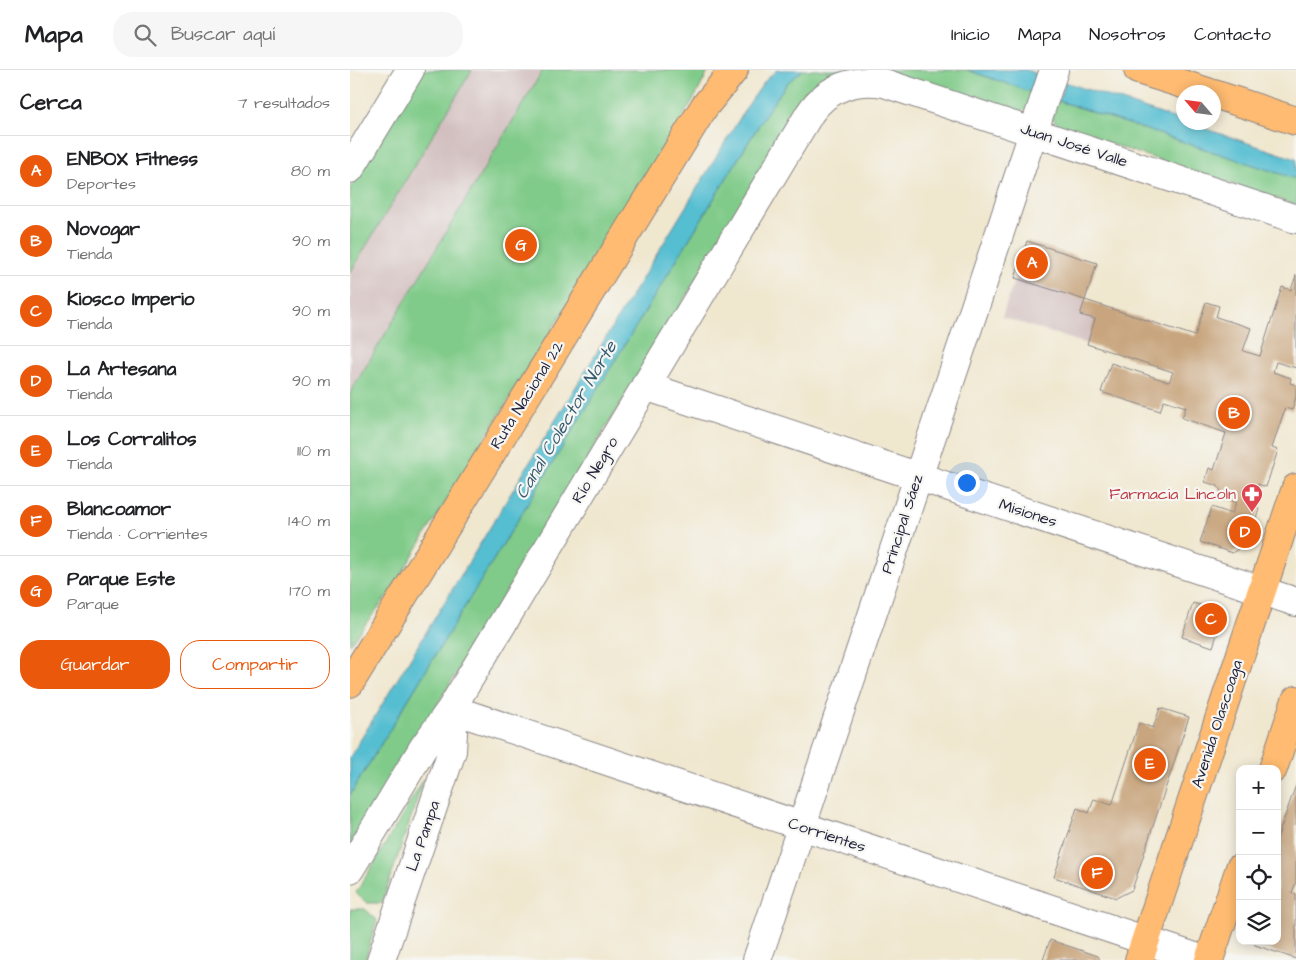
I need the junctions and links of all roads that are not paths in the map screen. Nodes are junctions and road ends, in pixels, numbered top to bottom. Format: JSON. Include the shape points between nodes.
{"nodes":[{"id":1,"x":410,"y":70,"type":"edge"},
{"id":2,"x":721,"y":70,"type":"edge"},
{"id":3,"x":734,"y":70,"type":"edge"},
{"id":4,"x":1138,"y":70,"type":"edge"},
{"id":5,"x":1051,"y":79,"type":"edge"},
{"id":6,"x":850,"y":84,"type":"joint"},
{"id":7,"x":1186,"y":85,"type":"edge"},
{"id":8,"x":1221,"y":96,"type":"edge"},
{"id":9,"x":704,"y":107,"type":"junction"},
{"id":10,"x":1296,"y":121,"type":"edge"},
{"id":11,"x":1033,"y":132,"type":"junction"},
{"id":12,"x":350,"y":169,"type":"edge"},
{"id":13,"x":1296,"y":218,"type":"edge"},
{"id":14,"x":645,"y":386,"type":"junction"},
{"id":15,"x":918,"y":477,"type":"junction"},
{"id":16,"x":1296,"y":488,"type":"edge"},
{"id":17,"x":425,"y":562,"type":"junction"},
{"id":18,"x":1262,"y":591,"type":"junction"},
{"id":19,"x":1296,"y":602,"type":"edge"},
{"id":20,"x":350,"y":656,"type":"edge"},
{"id":21,"x":350,"y":683,"type":"edge"},
{"id":22,"x":1296,"y":700,"type":"edge"},
{"id":23,"x":451,"y":709,"type":"junction"},
{"id":24,"x":1274,"y":765,"type":"edge"},
{"id":25,"x":802,"y":826,"type":"junction"},
{"id":26,"x":350,"y":869,"type":"edge"},
{"id":27,"x":1236,"y":880,"type":"edge"},
{"id":28,"x":1142,"y":950,"type":"edge"},
{"id":29,"x":381,"y":960,"type":"edge"},
{"id":30,"x":757,"y":960,"type":"edge"},
{"id":31,"x":1204,"y":960,"type":"edge"},
{"id":32,"x":1209,"y":960,"type":"edge"}],
"edges":[{"from":1,"to":12,"type":"street"},
{"from":2,"to":9,"type":"main road","name":"Ruta Nacional 22"},
{"from":3,"to":9,"type":"main road","name":"Ruta Nacional 22"},
{"from":4,"to":7,"type":"main road"},
{"from":5,"to":11,"type":"street","name":"Principal Sáez"},
{"from":6,"to":11,"type":"street","name":"Juan José Valle","via":[[884,83]]},
{"from":6,"to":14,"type":"street","name":"Río Negro","via":[[827,94],[810,113]]},
{"from":8,"to":10,"type":"main road"},
{"from":9,"to":17,"type":"main road","name":"Ruta Nacional 22"},
{"from":11,"to":13,"type":"street","name":"Juan José Valle"},
{"from":11,"to":15,"type":"street","name":"Principal Sáez"},
{"from":14,"to":15,"type":"street","name":"Misiones"},
{"from":14,"to":23,"type":"street","name":"Río Negro"},
{"from":15,"to":18,"type":"street","name":"Misiones"},
{"from":15,"to":25,"type":"street","name":"Principal Sáez"},
{"from":16,"to":18,"type":"main road","name":"Avenida Olascoaga"},
{"from":17,"to":20,"type":"main road"},
{"from":17,"to":21,"type":"main road","name":"Ruta Nacional 22"},
{"from":18,"to":19,"type":"street","name":"Misiones"},
{"from":18,"to":28,"type":"main road","name":"Avenida Olascoaga"},
{"from":22,"to":24,"type":"main road"},
{"from":23,"to":25,"type":"street","name":"Corrientes"},
{"from":23,"to":26,"type":"street","name":"Río Negro","via":[[423,748]]},
{"from":23,"to":29,"type":"street","name":"La Pampa","via":[[452,751]]},
{"from":25,"to":28,"type":"street","name":"Corrientes"},
{"from":25,"to":30,"type":"street","name":"Principal Sáez"},
{"from":27,"to":32,"type":"main road"},
{"from":28,"to":31,"type":"street","name":"Corrientes"}]}
